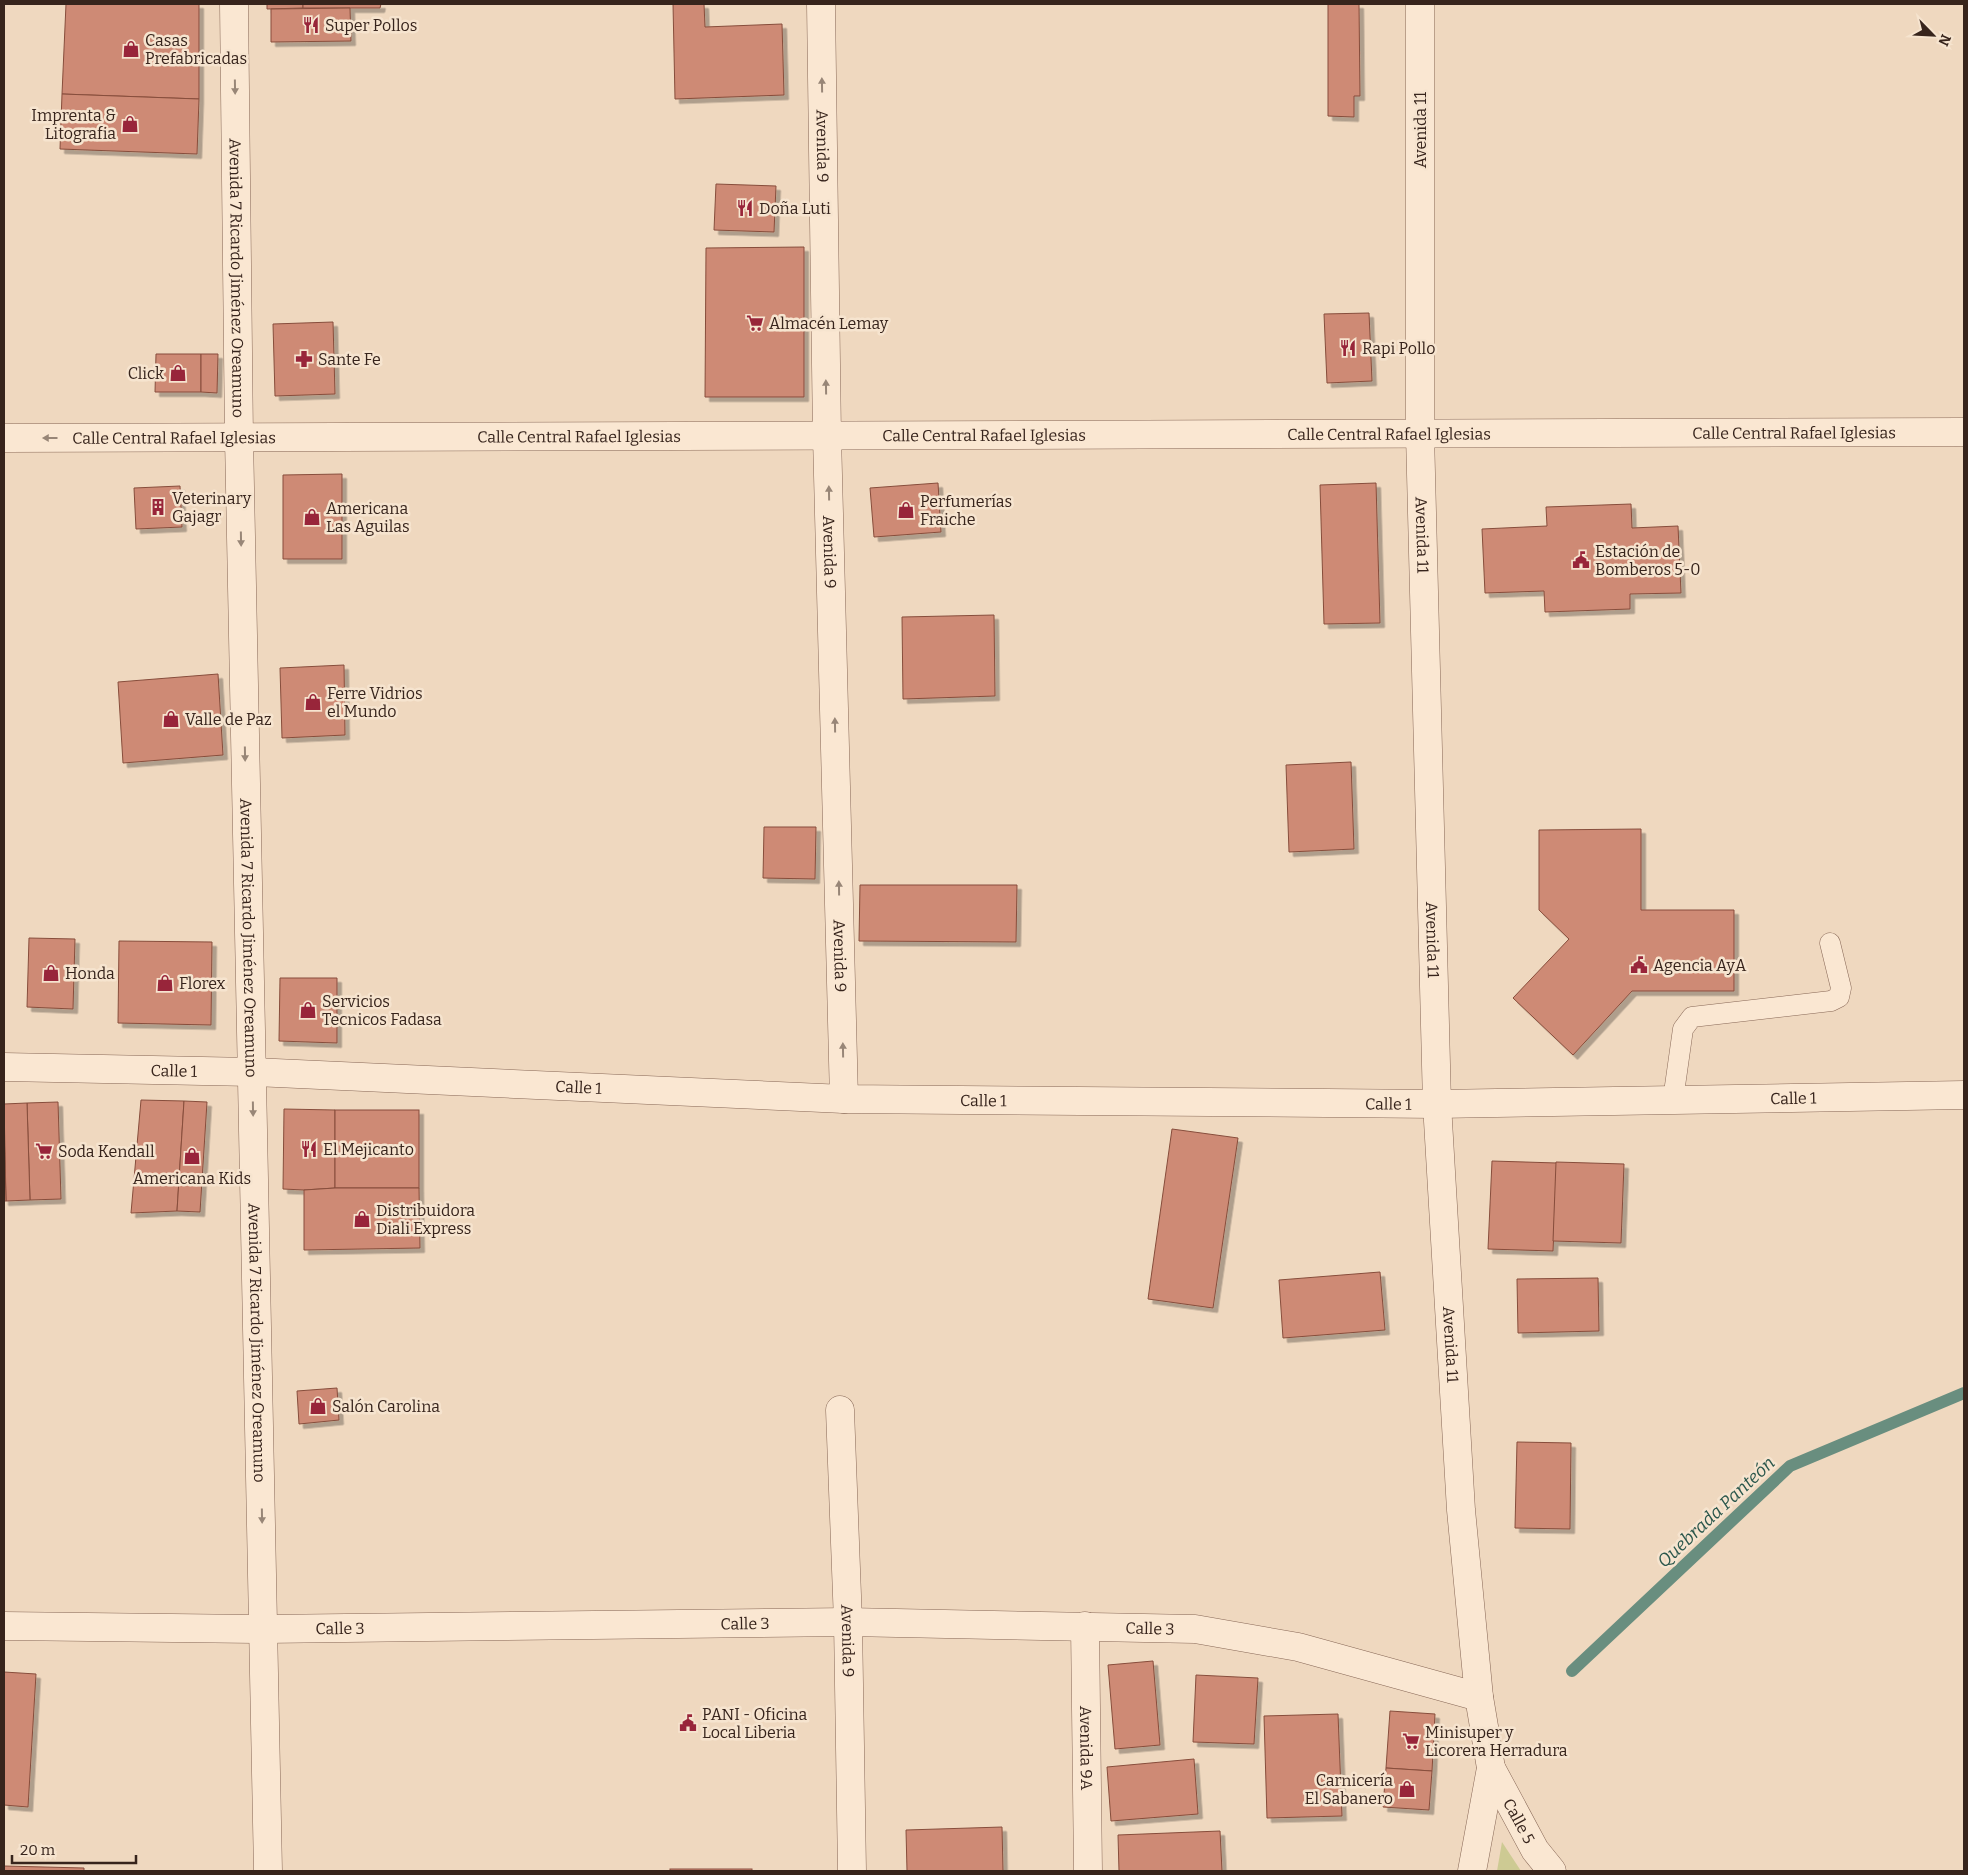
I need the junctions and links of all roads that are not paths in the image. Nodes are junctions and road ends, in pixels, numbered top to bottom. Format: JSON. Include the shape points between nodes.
{"nodes":[{"id":1,"x":234,"y":4,"type":"edge"},
{"id":2,"x":821,"y":4,"type":"edge"},
{"id":3,"x":1420,"y":4,"type":"edge"},
{"id":4,"x":1964,"y":432,"type":"edge"},
{"id":5,"x":1420,"y":434,"type":"junction"},
{"id":6,"x":827,"y":436,"type":"junction"},
{"id":7,"x":4,"y":438,"type":"edge"},
{"id":8,"x":239,"y":438,"type":"junction"},
{"id":9,"x":1830,"y":944,"type":"dead end"},
{"id":10,"x":4,"y":1067,"type":"edge"},
{"id":11,"x":252,"y":1072,"type":"junction"},
{"id":12,"x":1964,"y":1095,"type":"edge"},
{"id":13,"x":844,"y":1099,"type":"junction"},
{"id":14,"x":1673,"y":1100,"type":"junction"},
{"id":15,"x":1438,"y":1104,"type":"junction"},
{"id":16,"x":840,"y":1410,"type":"dead end"},
{"id":17,"x":848,"y":1622,"type":"junction"},
{"id":18,"x":4,"y":1626,"type":"edge"},
{"id":19,"x":1085,"y":1626,"type":"junction"},
{"id":20,"x":264,"y":1629,"type":"junction"},
{"id":21,"x":1479,"y":1698,"type":"junction"},
{"id":22,"x":1491,"y":1768,"type":"junction"},
{"id":23,"x":268,"y":1871,"type":"edge"},
{"id":24,"x":852,"y":1871,"type":"edge"},
{"id":25,"x":1088,"y":1871,"type":"edge"},
{"id":26,"x":1472,"y":1871,"type":"edge"},
{"id":27,"x":1552,"y":1871,"type":"edge"}],
"edges":[{"from":1,"to":8,"type":"street","name":"Avenida 7 Ricardo Jiménez Oreamuno","one_way":true},
{"from":6,"to":2,"type":"street","name":"Avenida 9","one_way":true},
{"from":3,"to":5,"type":"street","name":"Avenida 11"},
{"from":4,"to":5,"type":"street","name":"Calle Central Rafael Iglesias"},
{"from":5,"to":6,"type":"street","name":"Calle Central Rafael Iglesias"},
{"from":5,"to":15,"type":"street","name":"Avenida 11"},
{"from":6,"to":8,"type":"street","name":"Calle Central Rafael Iglesias"},
{"from":13,"to":6,"type":"street","name":"Avenida 9","one_way":true},
{"from":8,"to":7,"type":"street","name":"Calle Central Rafael Iglesias","one_way":true},
{"from":8,"to":11,"type":"street","name":"Avenida 7 Ricardo Jiménez Oreamuno","one_way":true},
{"from":9,"to":14,"type":"lane","via":[[1841,988],[1839,997],[1831,1001],[1692,1017],[1683,1030]]},
{"from":10,"to":11,"type":"street","name":"Calle 1"},
{"from":11,"to":13,"type":"street","name":"Calle 1"},
{"from":11,"to":20,"type":"street","name":"Avenida 7 Ricardo Jiménez Oreamuno","one_way":true},
{"from":12,"to":14,"type":"street","name":"Calle 1"},
{"from":13,"to":15,"type":"street","name":"Calle 1"},
{"from":14,"to":15,"type":"street","name":"Calle 1"},
{"from":15,"to":21,"type":"street","name":"Avenida 11","via":[[1460,1510]]},
{"from":16,"to":17,"type":"street","name":"Avenida 9"},
{"from":17,"to":19,"type":"street","name":"Calle 3"},
{"from":17,"to":20,"type":"street","name":"Calle 3"},
{"from":17,"to":24,"type":"street","name":"Avenida 9"},
{"from":18,"to":20,"type":"street","name":"Calle 3"},
{"from":19,"to":21,"type":"street","name":"Calle 3","via":[[1196,1629],[1298,1647]]},
{"from":19,"to":25,"type":"street","name":"Avenida 9A"},
{"from":20,"to":23,"type":"street","name":"Avenida 7 Ricardo Jiménez Oreamuno"},
{"from":21,"to":22,"type":"street","name":"Avenida 11"},
{"from":22,"to":26,"type":"street","name":"Avenida 11"},
{"from":22,"to":27,"type":"street","name":"Calle 5","via":[[1535,1850]]}]}
